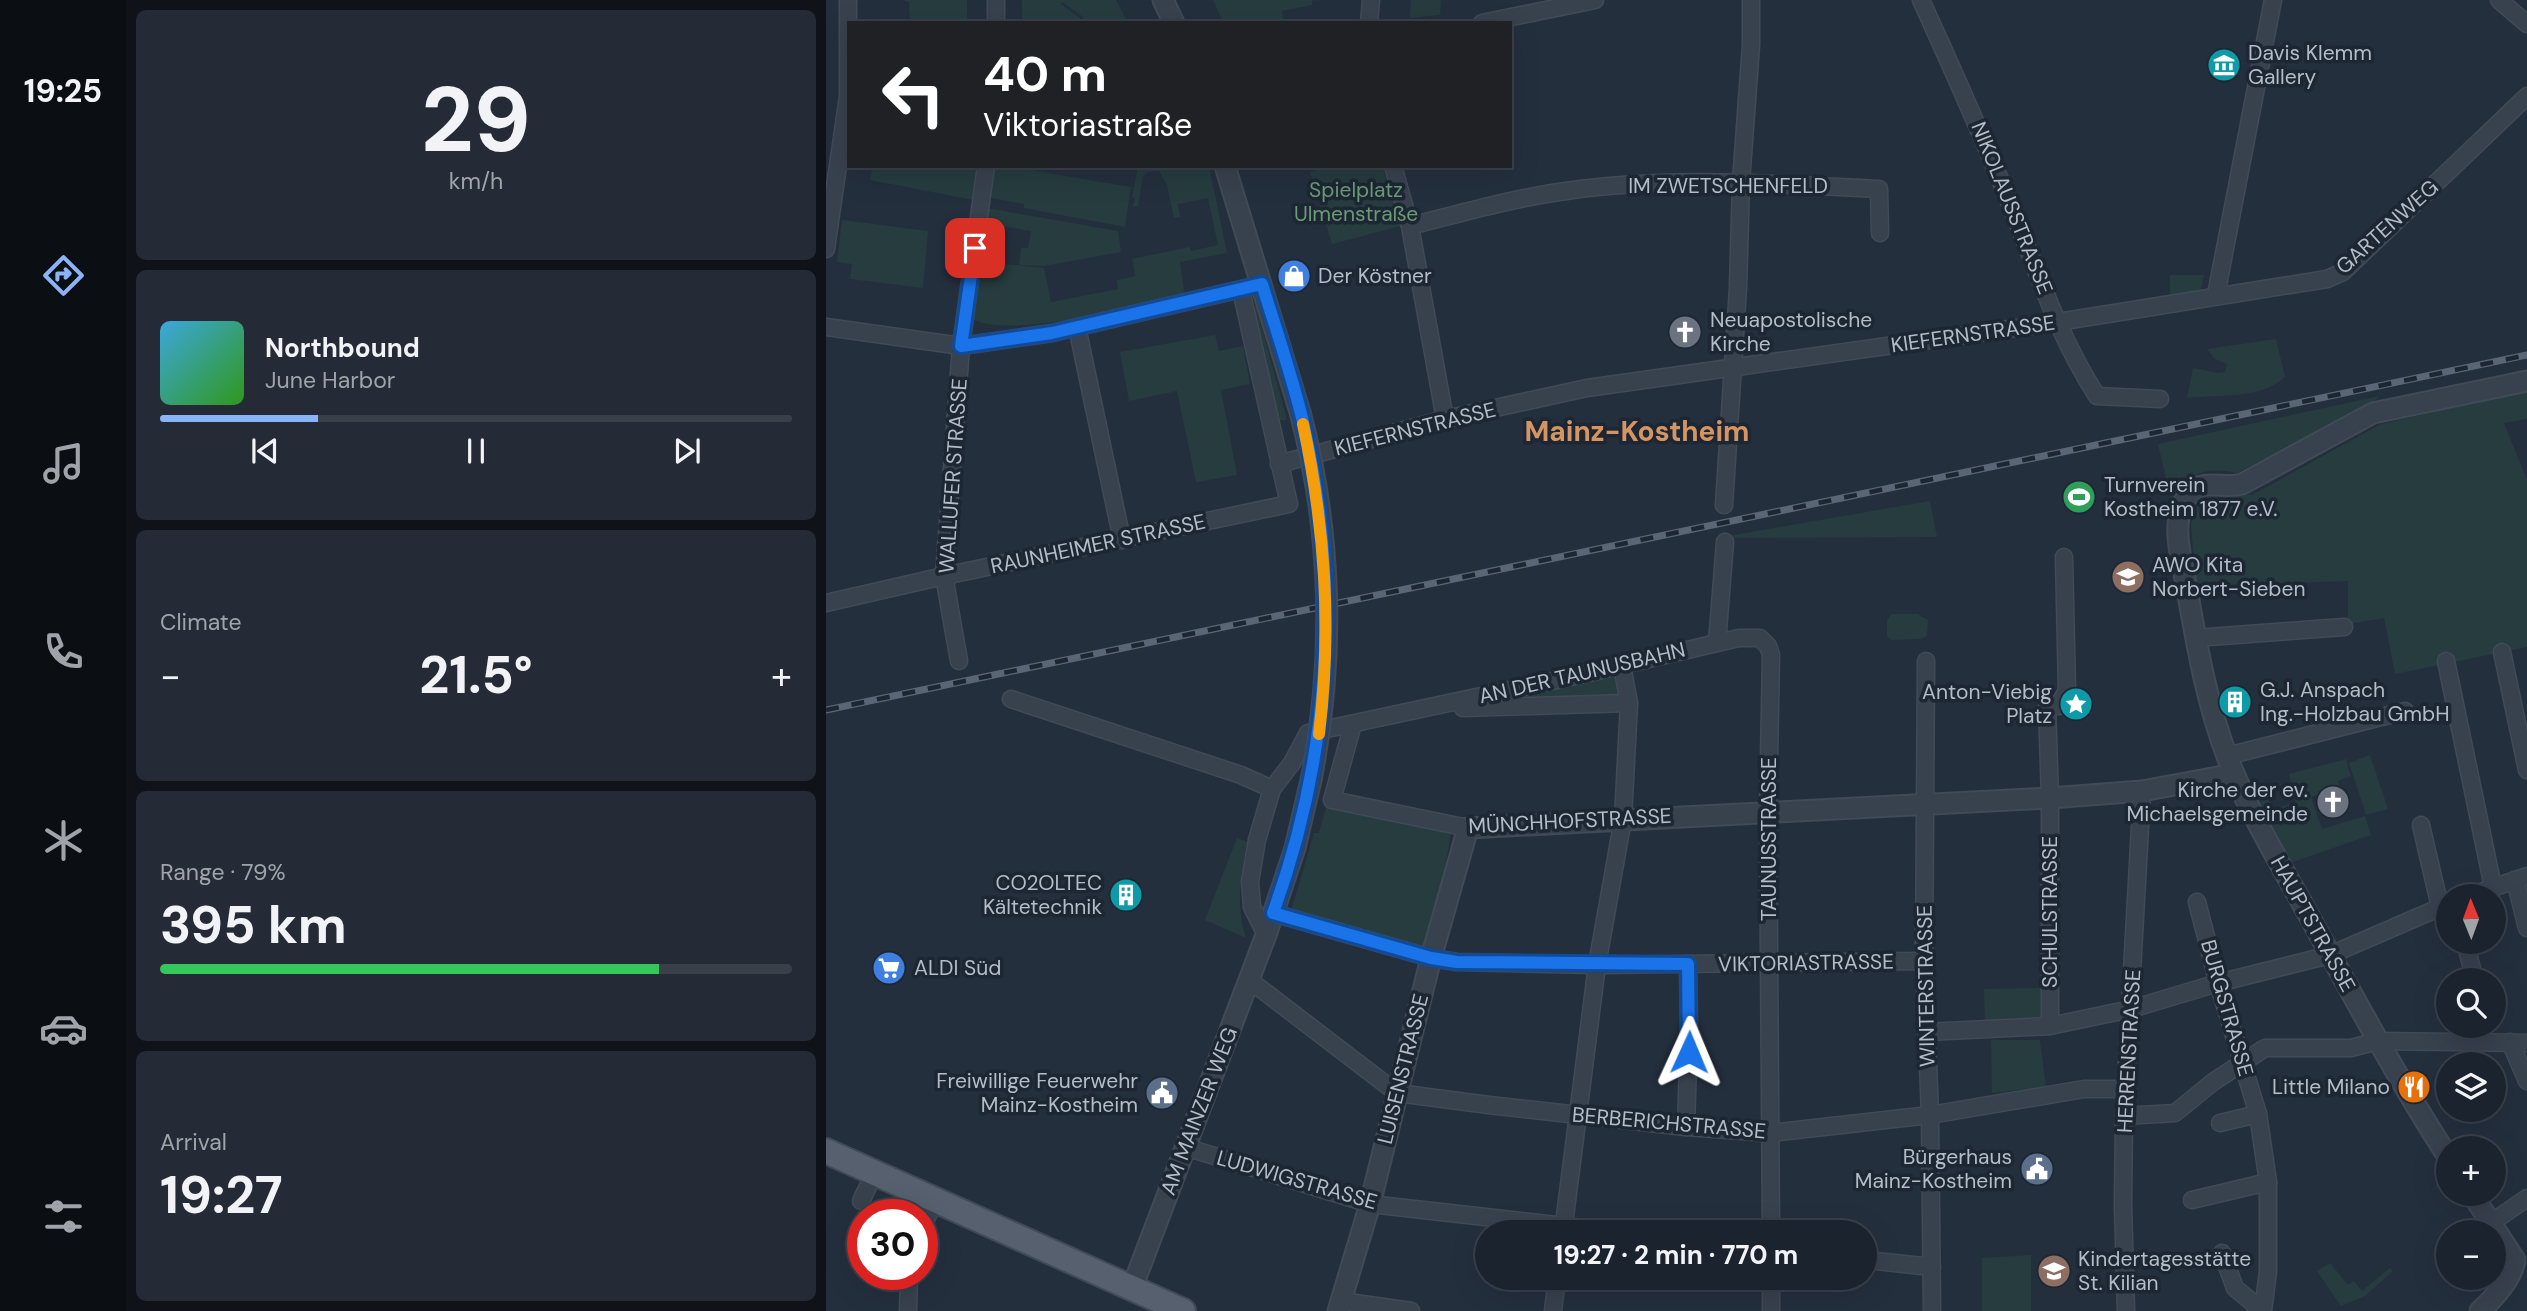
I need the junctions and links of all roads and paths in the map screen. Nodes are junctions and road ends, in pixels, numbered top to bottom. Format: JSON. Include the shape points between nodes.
{"nodes":[{"id":1,"x":848,"y":0,"type":"edge"},
{"id":2,"x":996,"y":0,"type":"edge"},
{"id":3,"x":1163,"y":0,"type":"edge"},
{"id":4,"x":1371,"y":0,"type":"edge"},
{"id":5,"x":1595,"y":0,"type":"edge"},
{"id":6,"x":1751,"y":0,"type":"edge"},
{"id":7,"x":1921,"y":0,"type":"edge"},
{"id":8,"x":2273,"y":0,"type":"edge"},
{"id":9,"x":2499,"y":0,"type":"edge"},
{"id":10,"x":848,"y":21,"type":"edge"},
{"id":11,"x":996,"y":21,"type":"edge"},
{"id":12,"x":1173,"y":21,"type":"edge"},
{"id":13,"x":1369,"y":21,"type":"edge"},
{"id":14,"x":1492,"y":21,"type":"edge"},
{"id":15,"x":2527,"y":24,"type":"edge"},
{"id":16,"x":2527,"y":96,"type":"edge"},
{"id":17,"x":847,"y":103,"type":"edge"},
{"id":18,"x":986,"y":168,"type":"edge"},
{"id":19,"x":1227,"y":168,"type":"edge"},
{"id":20,"x":1394,"y":168,"type":"edge"},
{"id":21,"x":1741,"y":182,"type":"junction"},
{"id":22,"x":1410,"y":226,"type":"junction"},
{"id":23,"x":1880,"y":233,"type":"dead end"},
{"id":24,"x":826,"y":249,"type":"edge"},
{"id":25,"x":1262,"y":284,"type":"junction"},
{"id":26,"x":1241,"y":290,"type":"junction"},
{"id":27,"x":2216,"y":295,"type":"junction"},
{"id":28,"x":2058,"y":322,"type":"junction"},
{"id":29,"x":826,"y":327,"type":"edge"},
{"id":30,"x":1077,"y":327,"type":"junction"},
{"id":31,"x":961,"y":346,"type":"junction"},
{"id":32,"x":1733,"y":366,"type":"junction"},
{"id":33,"x":2527,"y":381,"type":"edge"},
{"id":34,"x":2160,"y":399,"type":"dead end"},
{"id":35,"x":1445,"y":419,"type":"junction"},
{"id":36,"x":1279,"y":464,"type":"junction"},
{"id":37,"x":1724,"y":505,"type":"dead end"},
{"id":38,"x":1122,"y":540,"type":"junction"},
{"id":39,"x":1725,"y":542,"type":"dead end"},
{"id":40,"x":2064,"y":557,"type":"dead end"},
{"id":41,"x":944,"y":576,"type":"junction"},
{"id":42,"x":826,"y":603,"type":"edge"},
{"id":43,"x":2344,"y":627,"type":"dead end"},
{"id":44,"x":1739,"y":638,"type":"joint"},
{"id":45,"x":2195,"y":638,"type":"junction"},
{"id":46,"x":1717,"y":643,"type":"junction"},
{"id":47,"x":2502,"y":652,"type":"dead end"},
{"id":48,"x":959,"y":661,"type":"dead end"},
{"id":49,"x":1926,"y":661,"type":"dead end"},
{"id":50,"x":2446,"y":661,"type":"dead end"},
{"id":51,"x":1622,"y":666,"type":"junction"},
{"id":52,"x":1011,"y":699,"type":"dead end"},
{"id":53,"x":1629,"y":703,"type":"junction"},
{"id":54,"x":1426,"y":709,"type":"junction"},
{"id":55,"x":2405,"y":711,"type":"dead end"},
{"id":56,"x":1353,"y":724,"type":"junction"},
{"id":57,"x":2231,"y":765,"type":"junction"},
{"id":58,"x":2527,"y":770,"type":"edge"},
{"id":59,"x":1272,"y":789,"type":"junction"},
{"id":60,"x":2142,"y":791,"type":"junction"},
{"id":61,"x":2050,"y":798,"type":"junction"},
{"id":62,"x":1926,"y":804,"type":"junction"},
{"id":63,"x":1768,"y":812,"type":"junction"},
{"id":64,"x":1623,"y":819,"type":"junction"},
{"id":65,"x":2421,"y":825,"type":"dead end"},
{"id":66,"x":1468,"y":828,"type":"junction"},
{"id":67,"x":2521,"y":878,"type":"edge"},
{"id":68,"x":2438,"y":884,"type":"edge"},
{"id":69,"x":2492,"y":884,"type":"edge"},
{"id":70,"x":2502,"y":884,"type":"edge"},
{"id":71,"x":2197,"y":902,"type":"dead end"},
{"id":72,"x":1275,"y":908,"type":"junction"},
{"id":73,"x":2436,"y":909,"type":"edge"},
{"id":74,"x":2527,"y":928,"type":"edge"},
{"id":75,"x":1266,"y":934,"type":"junction"},
{"id":76,"x":2330,"y":955,"type":"junction"},
{"id":77,"x":1431,"y":958,"type":"junction"},
{"id":78,"x":1924,"y":961,"type":"junction"},
{"id":79,"x":1768,"y":962,"type":"junction"},
{"id":80,"x":1688,"y":964,"type":"junction"},
{"id":81,"x":1597,"y":965,"type":"junction"},
{"id":82,"x":1248,"y":979,"type":"junction"},
{"id":83,"x":2218,"y":983,"type":"junction"},
{"id":84,"x":2131,"y":1009,"type":"junction"},
{"id":85,"x":2050,"y":1026,"type":"junction"},
{"id":86,"x":1926,"y":1032,"type":"junction"},
{"id":87,"x":2491,"y":1038,"type":"edge"},
{"id":88,"x":2378,"y":1041,"type":"junction"},
{"id":89,"x":2492,"y":1042,"type":"junction"},
{"id":90,"x":2510,"y":1042,"type":"junction"},
{"id":91,"x":2527,"y":1043,"type":"edge"},
{"id":92,"x":2243,"y":1062,"type":"junction"},
{"id":93,"x":2527,"y":1080,"type":"edge"},
{"id":94,"x":2127,"y":1089,"type":"junction"},
{"id":95,"x":1397,"y":1093,"type":"junction"},
{"id":96,"x":2258,"y":1114,"type":"junction"},
{"id":97,"x":1577,"y":1115,"type":"junction"},
{"id":98,"x":1930,"y":1115,"type":"junction"},
{"id":99,"x":2124,"y":1116,"type":"junction"},
{"id":100,"x":2220,"y":1123,"type":"dead end"},
{"id":101,"x":1687,"y":1124,"type":"junction"},
{"id":102,"x":1770,"y":1133,"type":"junction"},
{"id":103,"x":2436,"y":1138,"type":"edge"},
{"id":104,"x":1185,"y":1147,"type":"junction"},
{"id":105,"x":826,"y":1151,"type":"edge"},
{"id":106,"x":875,"y":1172,"type":"junction"},
{"id":107,"x":2268,"y":1182,"type":"junction"},
{"id":108,"x":2527,"y":1198,"type":"edge"},
{"id":109,"x":862,"y":1199,"type":"edge"},
{"id":110,"x":936,"y":1199,"type":"edge"},
{"id":111,"x":938,"y":1200,"type":"edge"},
{"id":112,"x":2192,"y":1200,"type":"dead end"},
{"id":113,"x":1370,"y":1204,"type":"junction"},
{"id":114,"x":1494,"y":1220,"type":"edge"},
{"id":115,"x":1564,"y":1220,"type":"edge"},
{"id":116,"x":1771,"y":1220,"type":"edge"},
{"id":117,"x":2495,"y":1220,"type":"edge"},
{"id":118,"x":2506,"y":1246,"type":"edge"},
{"id":119,"x":2509,"y":1250,"type":"junction"},
{"id":120,"x":2222,"y":1253,"type":"dead end"},
{"id":121,"x":2527,"y":1260,"type":"edge"},
{"id":122,"x":1877,"y":1261,"type":"edge"},
{"id":123,"x":1932,"y":1267,"type":"junction"},
{"id":124,"x":1132,"y":1288,"type":"junction"},
{"id":125,"x":909,"y":1290,"type":"edge"},
{"id":126,"x":1556,"y":1290,"type":"edge"},
{"id":127,"x":1771,"y":1290,"type":"edge"},
{"id":128,"x":1340,"y":1306,"type":"edge"},
{"id":129,"x":908,"y":1311,"type":"edge"},
{"id":130,"x":1183,"y":1311,"type":"edge"},
{"id":131,"x":1410,"y":1311,"type":"edge"},
{"id":132,"x":1553,"y":1311,"type":"edge"},
{"id":133,"x":1771,"y":1311,"type":"edge"},
{"id":134,"x":1932,"y":1311,"type":"edge"},
{"id":135,"x":2126,"y":1311,"type":"edge"},
{"id":136,"x":2261,"y":1311,"type":"edge"},
{"id":137,"x":2480,"y":1311,"type":"edge"}],
"edges":[{"from":1,"to":10,"type":"street"},
{"from":2,"to":11,"type":"street"},
{"from":3,"to":12,"type":"street"},
{"from":4,"to":13,"type":"street"},
{"from":5,"to":14,"type":"street"},
{"from":6,"to":21,"type":"street"},
{"from":7,"to":28,"type":"street","name":"NIKOLAUSSTRASSE","via":[[1975,117]]},
{"from":8,"to":27,"type":"street"},
{"from":9,"to":15,"type":"street"},
{"from":16,"to":27,"type":"street","name":"GARTENWEG","via":[[2343,272],[2316,281]]},
{"from":17,"to":24,"type":"street"},
{"from":18,"to":31,"type":"street","name":"WALLUFER STRASSE"},
{"from":19,"to":25,"type":"street","name":"AM MAINZER WEG"},
{"from":20,"to":22,"type":"street"},
{"from":21,"to":22,"type":"street","name":"IM ZWETSCHENFELD","via":[[1679,181],[1565,191]]},
{"from":21,"to":23,"type":"street","name":"IM ZWETSCHENFELD","via":[[1879,189]]},
{"from":21,"to":32,"type":"street"},
{"from":22,"to":35,"type":"street"},
{"from":25,"to":26,"type":"street"},
{"from":25,"to":72,"type":"street","name":"AM MAINZER WEG","bridge":true,"via":[[1300,412],[1319,507],[1326,593],[1325,678],[1311,780]]},
{"from":26,"to":30,"type":"street"},
{"from":26,"to":36,"type":"street"},
{"from":27,"to":28,"type":"street","name":"KIEFERNSTRASSE"},
{"from":28,"to":32,"type":"street","name":"KIEFERNSTRASSE"},
{"from":28,"to":34,"type":"street","name":"NIKOLAUSSTRASSE","via":[[2097,396]]},
{"from":29,"to":31,"type":"street"},
{"from":30,"to":31,"type":"street"},
{"from":30,"to":38,"type":"street"},
{"from":31,"to":41,"type":"street","name":"WALLUFER STRASSE"},
{"from":32,"to":35,"type":"street","name":"KIEFERNSTRASSE","via":[[1587,388]]},
{"from":32,"to":37,"type":"street"},
{"from":33,"to":45,"type":"street","name":"HAUPTSTRASSE","via":[[2373,413],[2242,484],[2204,486],[2190,493],[2179,518],[2178,534]]},
{"from":35,"to":36,"type":"street","name":"KIEFERNSTRASSE"},
{"from":36,"to":38,"type":"street","name":"RAUNHEIMER STRASSE","via":[[1289,504]]},
{"from":38,"to":41,"type":"street","name":"RAUNHEIMER STRASSE"},
{"from":39,"to":46,"type":"street"},
{"from":40,"to":61,"type":"street","name":"SCHULSTRASSE","via":[[2067,691],[2059,706],[2047,706]]},
{"from":41,"to":42,"type":"street","name":"RAUNHEIMER STRASSE"},
{"from":41,"to":48,"type":"street","name":"WALLUFER STRASSE"},
{"from":43,"to":45,"type":"street"},
{"from":44,"to":46,"type":"street","name":"AN DER TAUNUSBAHN"},
{"from":44,"to":63,"type":"street","name":"TAUNUSSTRASSE","via":[[1760,638],[1771,655]]},
{"from":45,"to":57,"type":"street","name":"HAUPTSTRASSE"},
{"from":46,"to":51,"type":"street","name":"AN DER TAUNUSBAHN"},
{"from":47,"to":58,"type":"street"},
{"from":49,"to":62,"type":"street","name":"WINTERSTRASSE"},
{"from":50,"to":69,"type":"street"},
{"from":51,"to":53,"type":"street"},
{"from":51,"to":54,"type":"street","name":"AN DER TAUNUSBAHN"},
{"from":52,"to":59,"type":"street"},
{"from":53,"to":54,"type":"street","name":"AN DER TAUNUSBAHN"},
{"from":53,"to":64,"type":"street"},
{"from":54,"to":56,"type":"street","name":"AN DER TAUNUSBAHN"},
{"from":55,"to":57,"type":"street"},
{"from":56,"to":59,"type":"street","via":[[1308,733],[1293,763]]},
{"from":56,"to":66,"type":"street","name":"MÜNCHHOFSTRASSE","via":[[1332,800]]},
{"from":57,"to":60,"type":"street","name":"MÜNCHHOFSTRASSE"},
{"from":57,"to":76,"type":"street","name":"HAUPTSTRASSE"},
{"from":59,"to":75,"type":"street","via":[[1250,882],[1252,907]]},
{"from":60,"to":61,"type":"street","name":"MÜNCHHOFSTRASSE"},
{"from":60,"to":84,"type":"street","name":"HERRENSTRASSE"},
{"from":61,"to":62,"type":"street","name":"MÜNCHHOFSTRASSE"},
{"from":61,"to":85,"type":"street","name":"SCHULSTRASSE"},
{"from":62,"to":63,"type":"street","name":"MÜNCHHOFSTRASSE"},
{"from":62,"to":78,"type":"street","name":"WINTERSTRASSE"},
{"from":63,"to":64,"type":"street","name":"MÜNCHHOFSTRASSE"},
{"from":63,"to":79,"type":"street","name":"TAUNUSSTRASSE"},
{"from":64,"to":66,"type":"street","name":"MÜNCHHOFSTRASSE"},
{"from":64,"to":81,"type":"street"},
{"from":65,"to":68,"type":"street"},
{"from":66,"to":77,"type":"street","name":"LUISENSTRASSE"},
{"from":67,"to":70,"type":"street"},
{"from":67,"to":74,"type":"street"},
{"from":71,"to":83,"type":"street","name":"BURGSTRASSE"},
{"from":72,"to":75,"type":"street","name":"AM MAINZER WEG"},
{"from":72,"to":77,"type":"street","name":"VIKTORIASTRASSE"},
{"from":73,"to":76,"type":"street"},
{"from":75,"to":82,"type":"street","name":"AM MAINZER WEG"},
{"from":76,"to":83,"type":"street"},
{"from":76,"to":88,"type":"street","name":"HAUPTSTRASSE"},
{"from":77,"to":81,"type":"street","name":"VIKTORIASTRASSE"},
{"from":77,"to":95,"type":"street","name":"LUISENSTRASSE"},
{"from":78,"to":79,"type":"street","name":"VIKTORIASTRASSE"},
{"from":78,"to":86,"type":"street","name":"WINTERSTRASSE"},
{"from":79,"to":80,"type":"street","name":"VIKTORIASTRASSE"},
{"from":79,"to":102,"type":"street","name":"TAUNUSSTRASSE"},
{"from":80,"to":81,"type":"street","name":"VIKTORIASTRASSE"},
{"from":80,"to":101,"type":"street"},
{"from":81,"to":97,"type":"street"},
{"from":82,"to":95,"type":"street"},
{"from":82,"to":104,"type":"street","name":"AM MAINZER WEG"},
{"from":83,"to":84,"type":"street"},
{"from":83,"to":92,"type":"street","name":"BURGSTRASSE"},
{"from":84,"to":85,"type":"street"},
{"from":84,"to":94,"type":"street","name":"HERRENSTRASSE"},
{"from":85,"to":86,"type":"street"},
{"from":86,"to":98,"type":"street","name":"WINTERSTRASSE"},
{"from":87,"to":89,"type":"street"},
{"from":88,"to":89,"type":"street"},
{"from":88,"to":92,"type":"street","via":[[2351,1048],[2265,1048]]},
{"from":88,"to":103,"type":"street","name":"HAUPTSTRASSE"},
{"from":89,"to":90,"type":"street"},
{"from":90,"to":91,"type":"street"},
{"from":90,"to":93,"type":"street"},
{"from":92,"to":96,"type":"street","name":"BURGSTRASSE"},
{"from":92,"to":99,"type":"street","via":[[2175,1113]]},
{"from":94,"to":98,"type":"street","name":"BERBERICHSTRASSE","via":[[2084,1089]]},
{"from":94,"to":99,"type":"street","name":"HERRENSTRASSE"},
{"from":95,"to":97,"type":"street","name":"BERBERICHSTRASSE"},
{"from":95,"to":113,"type":"street","name":"LUISENSTRASSE"},
{"from":96,"to":100,"type":"street"},
{"from":96,"to":107,"type":"street","name":"BURGSTRASSE"},
{"from":97,"to":101,"type":"street","name":"BERBERICHSTRASSE"},
{"from":97,"to":115,"type":"street"},
{"from":98,"to":102,"type":"street","name":"BERBERICHSTRASSE"},
{"from":98,"to":123,"type":"street","name":"WINTERSTRASSE"},
{"from":99,"to":135,"type":"street","name":"HERRENSTRASSE"},
{"from":101,"to":102,"type":"street","name":"BERBERICHSTRASSE"},
{"from":102,"to":116,"type":"street","name":"TAUNUSSTRASSE"},
{"from":104,"to":113,"type":"street","name":"LUDWIGSTRASSE"},
{"from":104,"to":124,"type":"street","name":"AM MAINZER WEG"},
{"from":105,"to":106,"type":"main road"},
{"from":106,"to":109,"type":"street"},
{"from":106,"to":110,"type":"main road"},
{"from":107,"to":112,"type":"street"},
{"from":107,"to":136,"type":"street","name":"BURGSTRASSE","via":[[2269,1270]]},
{"from":108,"to":117,"type":"street"},
{"from":111,"to":124,"type":"main road"},
{"from":113,"to":114,"type":"street","name":"LUDWIGSTRASSE"},
{"from":113,"to":128,"type":"street","name":"LUISENSTRASSE"},
{"from":118,"to":119,"type":"street"},
{"from":119,"to":121,"type":"street"},
{"from":119,"to":137,"type":"street","via":[[2514,1267]]},
{"from":120,"to":136,"type":"street","name":"BURGSTRASSE","via":[[2235,1288]]},
{"from":122,"to":123,"type":"street"},
{"from":123,"to":134,"type":"street","name":"WINTERSTRASSE"},
{"from":124,"to":130,"type":"main road"},
{"from":125,"to":129,"type":"street"},
{"from":126,"to":132,"type":"street"},
{"from":127,"to":133,"type":"street"},
{"from":128,"to":131,"type":"street"}]}
